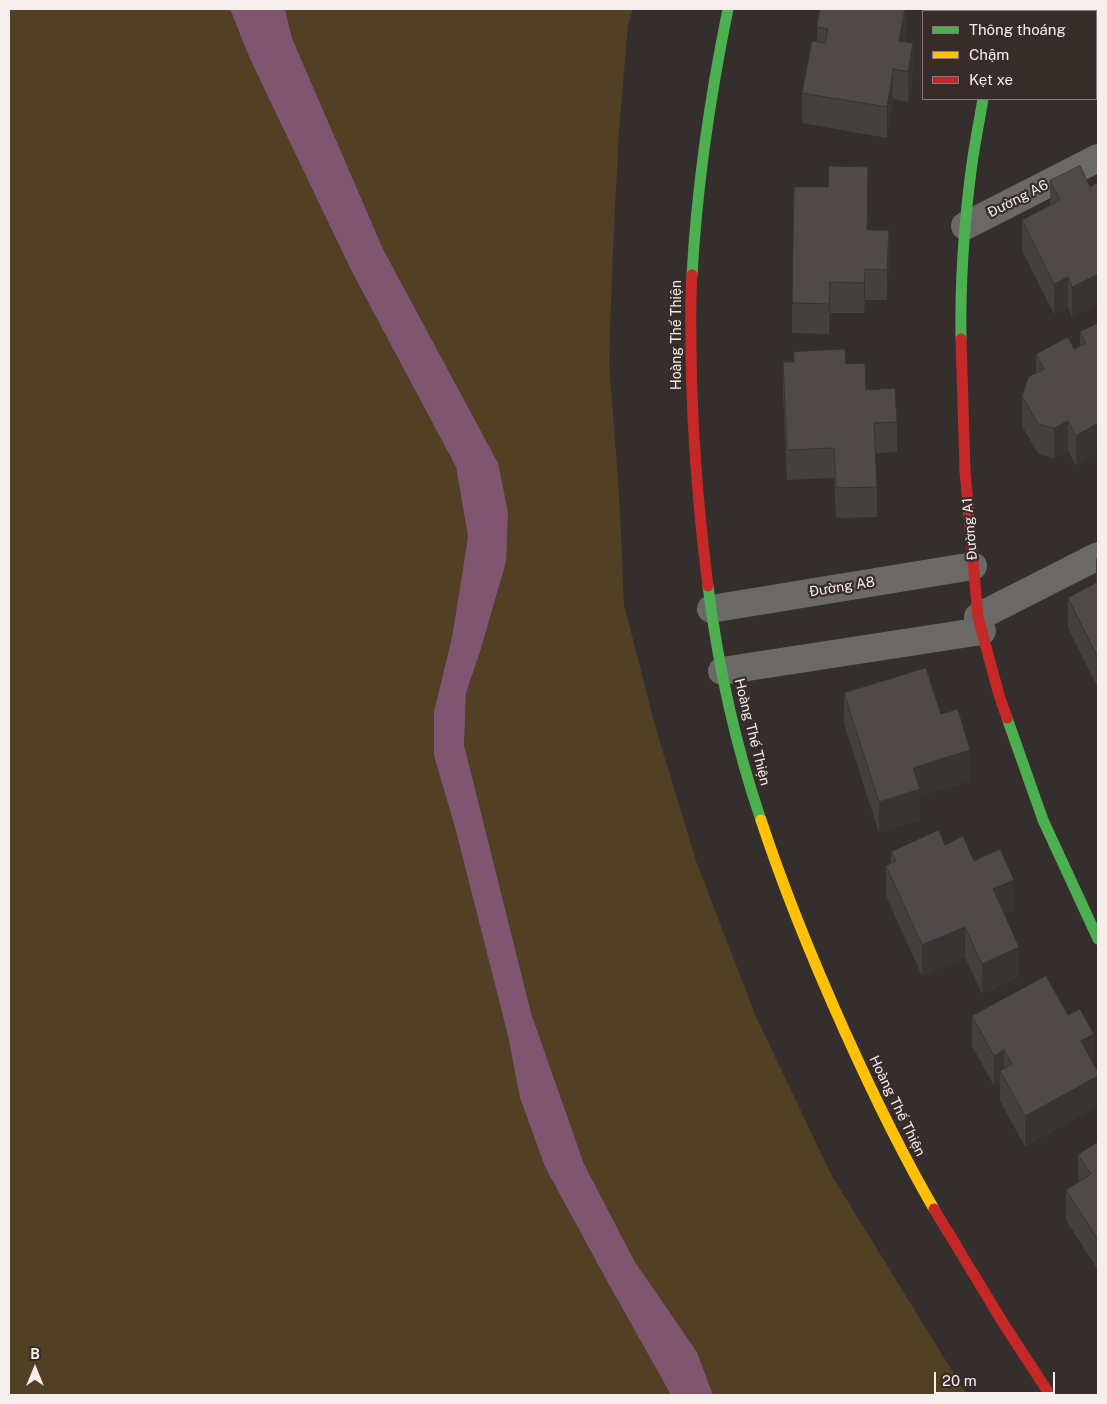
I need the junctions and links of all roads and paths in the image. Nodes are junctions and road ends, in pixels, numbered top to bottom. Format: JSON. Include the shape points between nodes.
{"nodes":[{"id":1,"x":728,"y":9,"type":"edge"},
{"id":2,"x":983,"y":100,"type":"edge"},
{"id":3,"x":1098,"y":158,"type":"edge"},
{"id":4,"x":965,"y":226,"type":"junction"},
{"id":5,"x":1098,"y":556,"type":"edge"},
{"id":6,"x":973,"y":566,"type":"junction"},
{"id":7,"x":711,"y":608,"type":"junction"},
{"id":8,"x":980,"y":624,"type":"junction"},
{"id":9,"x":722,"y":671,"type":"junction"},
{"id":10,"x":1098,"y":939,"type":"edge"},
{"id":11,"x":1050,"y":1395,"type":"edge"}],
"edges":[{"from":1,"to":7,"type":"street","name":"Hoàng Thế Thiện","via":[[706,132],[691,290],[694,444]]},
{"from":2,"to":4,"type":"street","name":"Đường A1"},
{"from":3,"to":4,"type":"street","name":"Đường A6"},
{"from":4,"to":6,"type":"street","name":"Đường A1","via":[[961,284],[962,392]]},
{"from":5,"to":8,"type":"street"},
{"from":6,"to":7,"type":"street","name":"Đường A8"},
{"from":6,"to":8,"type":"street","name":"Đường A1"},
{"from":7,"to":9,"type":"street","name":"Hoàng Thế Thiện"},
{"from":8,"to":9,"type":"street"},
{"from":8,"to":10,"type":"street","name":"Đường A1","via":[[999,695],[1043,820]]},
{"from":9,"to":11,"type":"street","name":"Hoàng Thế Thiện","via":[[762,826],[791,906],[848,1038],[917,1179]]}]}
